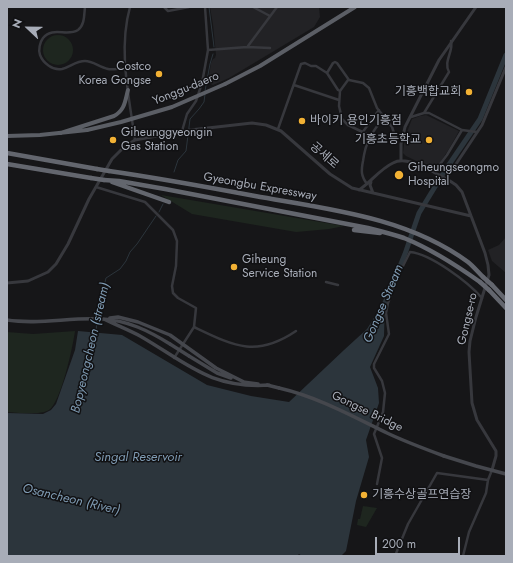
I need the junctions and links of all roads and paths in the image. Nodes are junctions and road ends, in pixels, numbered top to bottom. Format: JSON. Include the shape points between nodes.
{"nodes":[{"id":1,"x":85,"y":7,"type":"edge"},
{"id":2,"x":130,"y":7,"type":"edge"},
{"id":3,"x":164,"y":7,"type":"edge"},
{"id":4,"x":183,"y":7,"type":"edge"},
{"id":5,"x":189,"y":7,"type":"edge"},
{"id":6,"x":205,"y":7,"type":"edge"},
{"id":7,"x":253,"y":7,"type":"edge"},
{"id":8,"x":277,"y":7,"type":"edge"},
{"id":9,"x":355,"y":7,"type":"edge"},
{"id":10,"x":476,"y":7,"type":"edge"},
{"id":11,"x":270,"y":16,"type":"junction"},
{"id":12,"x":451,"y":41,"type":"junction"},
{"id":13,"x":248,"y":47,"type":"junction"},
{"id":14,"x":270,"y":48,"type":"dead end"},
{"id":15,"x":208,"y":50,"type":"junction"},
{"id":16,"x":506,"y":67,"type":"edge"},
{"id":17,"x":126,"y":68,"type":"junction"},
{"id":18,"x":327,"y":73,"type":"junction"},
{"id":19,"x":349,"y":80,"type":"junction"},
{"id":20,"x":294,"y":85,"type":"junction"},
{"id":21,"x":128,"y":90,"type":"junction"},
{"id":22,"x":340,"y":91,"type":"junction"},
{"id":23,"x":339,"y":100,"type":"junction"},
{"id":24,"x":379,"y":110,"type":"junction"},
{"id":25,"x":424,"y":113,"type":"junction"},
{"id":26,"x":384,"y":117,"type":"junction"},
{"id":27,"x":410,"y":118,"type":"junction"},
{"id":28,"x":278,"y":130,"type":"junction"},
{"id":29,"x":462,"y":130,"type":"junction"},
{"id":30,"x":183,"y":131,"type":"junction"},
{"id":31,"x":362,"y":132,"type":"junction"},
{"id":32,"x":477,"y":132,"type":"junction"},
{"id":33,"x":60,"y":133,"type":"junction"},
{"id":34,"x":7,"y":136,"type":"edge"},
{"id":35,"x":370,"y":136,"type":"junction"},
{"id":36,"x":402,"y":137,"type":"junction"},
{"id":37,"x":392,"y":138,"type":"junction"},
{"id":38,"x":135,"y":140,"type":"junction"},
{"id":39,"x":7,"y":153,"type":"edge"},
{"id":40,"x":401,"y":160,"type":"junction"},
{"id":41,"x":7,"y":164,"type":"edge"},
{"id":42,"x":435,"y":173,"type":"junction"},
{"id":43,"x":446,"y":178,"type":"junction"},
{"id":44,"x":107,"y":180,"type":"junction"},
{"id":45,"x":372,"y":180,"type":"junction"},
{"id":46,"x":367,"y":184,"type":"junction"},
{"id":47,"x":96,"y":187,"type":"junction"},
{"id":48,"x":359,"y":190,"type":"junction"},
{"id":49,"x":373,"y":193,"type":"junction"},
{"id":50,"x":168,"y":203,"type":"dead end"},
{"id":51,"x":471,"y":216,"type":"junction"},
{"id":52,"x":354,"y":230,"type":"dead end"},
{"id":53,"x":397,"y":236,"type":"junction"},
{"id":54,"x":481,"y":279,"type":"junction"},
{"id":55,"x":326,"y":282,"type":"dead end"},
{"id":56,"x":7,"y":283,"type":"edge"},
{"id":57,"x":338,"y":285,"type":"dead end"},
{"id":58,"x":490,"y":287,"type":"junction"},
{"id":59,"x":482,"y":298,"type":"junction"},
{"id":60,"x":506,"y":300,"type":"edge"},
{"id":61,"x":506,"y":308,"type":"edge"},
{"id":62,"x":103,"y":319,"type":"junction"},
{"id":63,"x":7,"y":320,"type":"edge"},
{"id":64,"x":194,"y":327,"type":"junction"},
{"id":65,"x":296,"y":331,"type":"dead end"},
{"id":66,"x":183,"y":344,"type":"junction"},
{"id":67,"x":174,"y":358,"type":"junction"},
{"id":68,"x":244,"y":382,"type":"junction"},
{"id":69,"x":269,"y":385,"type":"junction"},
{"id":70,"x":492,"y":470,"type":"junction"},
{"id":71,"x":506,"y":474,"type":"edge"},
{"id":72,"x":488,"y":480,"type":"junction"},
{"id":73,"x":377,"y":484,"type":"dead end"},
{"id":74,"x":395,"y":556,"type":"edge"},
{"id":75,"x":463,"y":556,"type":"edge"}],
"edges":[{"from":1,"to":17,"type":"street","via":[[84,19],[78,30],[55,32],[43,38],[39,53],[41,59],[55,69],[86,61],[108,69]]},
{"from":2,"to":17,"type":"street","via":[[124,39]]},
{"from":3,"to":4,"type":"street","via":[[168,11]]},
{"from":4,"to":5,"type":"street"},
{"from":6,"to":15,"type":"street"},
{"from":7,"to":11,"type":"street"},
{"from":8,"to":11,"type":"street"},
{"from":9,"to":33,"type":"highway","name":"Yonggu-daero","bridge":true,"via":[[260,66],[172,107],[87,130]]},
{"from":10,"to":12,"type":"street"},
{"from":11,"to":13,"type":"street"},
{"from":12,"to":25,"type":"street","via":[[447,68],[449,72]]},
{"from":12,"to":27,"type":"street"},
{"from":13,"to":14,"type":"street"},
{"from":13,"to":15,"type":"street"},
{"from":15,"to":30,"type":"street","via":[[201,90],[187,114]]},
{"from":16,"to":32,"type":"street"},
{"from":17,"to":21,"type":"street"},
{"from":18,"to":19,"type":"street","via":[[335,62]]},
{"from":18,"to":20,"type":"street","via":[[316,66],[302,63]]},
{"from":18,"to":22,"type":"street"},
{"from":19,"to":22,"type":"street"},
{"from":19,"to":24,"type":"street","via":[[367,85]]},
{"from":20,"to":23,"type":"street"},
{"from":20,"to":28,"type":"street"},
{"from":21,"to":33,"type":"highway","via":[[124,106],[114,116]]},
{"from":21,"to":38,"type":"street"},
{"from":22,"to":23,"type":"street"},
{"from":23,"to":31,"type":"street","via":[[342,119]]},
{"from":24,"to":26,"type":"street"},
{"from":24,"to":31,"type":"street"},
{"from":25,"to":27,"type":"street"},
{"from":25,"to":29,"type":"street","via":[[429,113]]},
{"from":26,"to":35,"type":"street"},
{"from":26,"to":37,"type":"street","via":[[394,130]]},
{"from":27,"to":36,"type":"street"},
{"from":28,"to":30,"type":"street","name":"공세로","via":[[252,123]]},
{"from":28,"to":48,"type":"street","name":"공세로","via":[[330,174]]},
{"from":29,"to":32,"type":"street"},
{"from":29,"to":42,"type":"street"},
{"from":30,"to":38,"type":"street"},
{"from":31,"to":35,"type":"street"},
{"from":32,"to":43,"type":"street"},
{"from":33,"to":34,"type":"highway","name":"Yonggu-daero"},
{"from":35,"to":37,"type":"street","via":[[379,140]]},
{"from":35,"to":46,"type":"street","via":[[365,145],[361,172]]},
{"from":36,"to":37,"type":"street"},
{"from":36,"to":40,"type":"street"},
{"from":38,"to":47,"type":"street","via":[[112,158]]},
{"from":39,"to":54,"type":"highway","name":"Gyeongbu Expressway","bridge":true,"via":[[329,210],[386,223],[438,244],[468,263]]},
{"from":40,"to":42,"type":"street","via":[[413,162]]},
{"from":40,"to":45,"type":"street","via":[[393,162]]},
{"from":41,"to":44,"type":"highway","bridge":true},
{"from":42,"to":43,"type":"street"},
{"from":43,"to":51,"type":"street","name":"Gongse-ro","via":[[462,192]]},
{"from":44,"to":50,"type":"highway"},
{"from":44,"to":53,"type":"highway","name":"Gyeongbu Expressway","via":[[119,180],[368,228]]},
{"from":45,"to":46,"type":"street"},
{"from":45,"to":49,"type":"street","via":[[370,185]]},
{"from":46,"to":48,"type":"street"},
{"from":47,"to":56,"type":"street","via":[[56,264],[48,272],[28,281]]},
{"from":47,"to":64,"type":"street","via":[[145,202],[173,230],[177,241],[173,293],[196,308]]},
{"from":48,"to":49,"type":"street","name":"공세로"},
{"from":49,"to":51,"type":"street","name":"공세로"},
{"from":51,"to":59,"type":"street","name":"Gongse-ro","via":[[486,253],[488,265],[489,275]]},
{"from":52,"to":53,"type":"highway"},
{"from":53,"to":54,"type":"highway","name":"Gyeongbu Expressway"},
{"from":54,"to":58,"type":"highway","bridge":true},
{"from":55,"to":57,"type":"street"},
{"from":58,"to":60,"type":"highway"},
{"from":58,"to":61,"type":"highway"},
{"from":59,"to":70,"type":"street","name":"Gongse-ro","via":[[470,341],[471,392],[477,420],[496,451]]},
{"from":59,"to":73,"type":"street","via":[[460,278],[429,258],[418,252],[410,252],[388,303],[386,313],[389,334],[374,364],[385,393],[383,412],[374,434],[382,458]]},
{"from":62,"to":63,"type":"main road","via":[[39,322]]},
{"from":62,"to":66,"type":"main road","via":[[118,317],[138,322],[170,335]]},
{"from":62,"to":67,"type":"main road","via":[[140,336]]},
{"from":62,"to":68,"type":"main road","bridge":true,"via":[[132,324],[159,337],[217,373]]},
{"from":64,"to":65,"type":"street","via":[[234,344],[253,347],[281,341]]},
{"from":64,"to":66,"type":"street"},
{"from":66,"to":67,"type":"street"},
{"from":66,"to":68,"type":"main road","via":[[216,368]]},
{"from":67,"to":69,"type":"main road","via":[[218,380],[235,384]]},
{"from":68,"to":69,"type":"main road"},
{"from":69,"to":70,"type":"main road","name":"Gongse Bridge","bridge":true,"via":[[321,401],[398,438],[444,456]]},
{"from":70,"to":71,"type":"main road","name":"Gongse Bridge"},
{"from":70,"to":72,"type":"street"},
{"from":72,"to":74,"type":"street","via":[[437,474],[408,524]]},
{"from":72,"to":75,"type":"street","via":[[486,493],[469,532]]}]}
